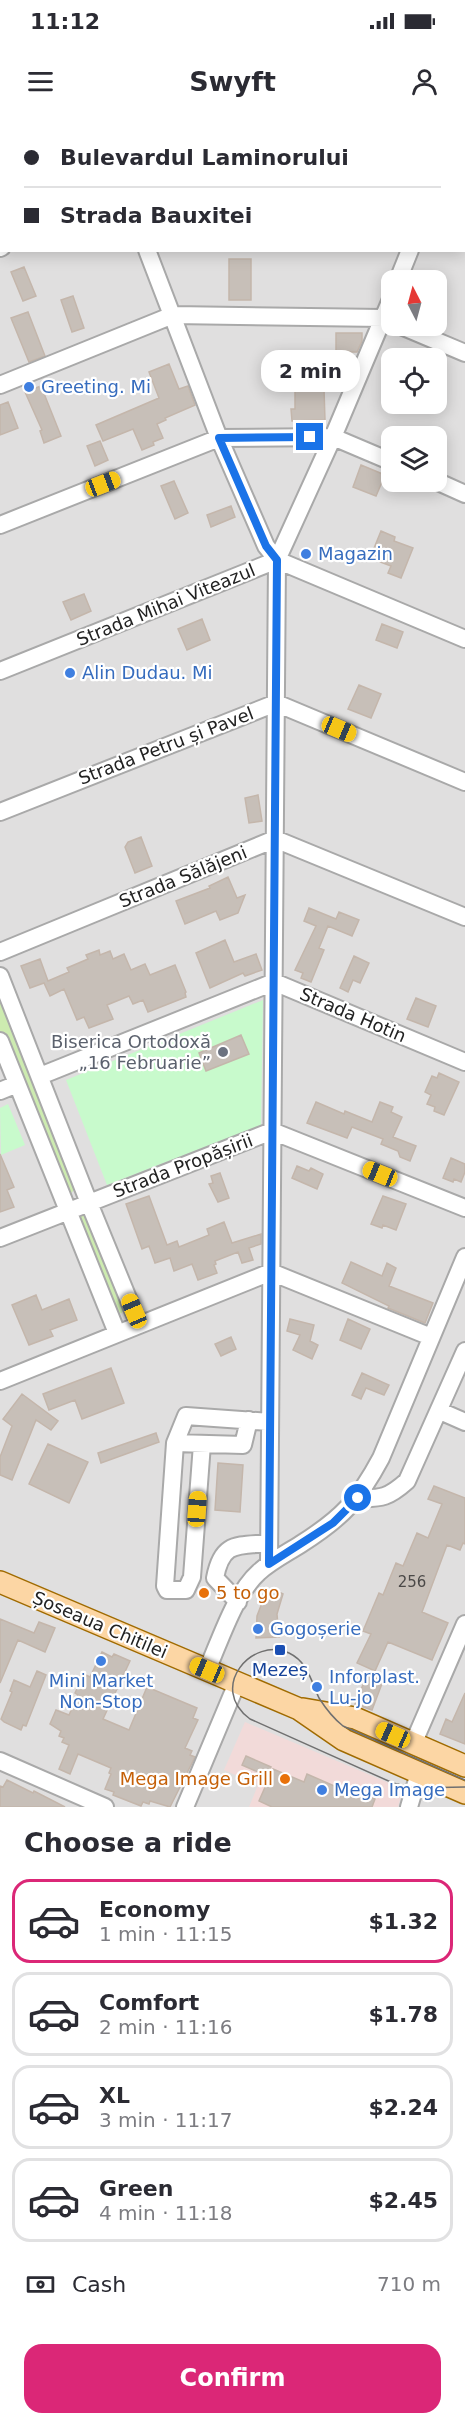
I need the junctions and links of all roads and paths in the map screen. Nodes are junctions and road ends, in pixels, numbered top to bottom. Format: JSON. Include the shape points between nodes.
{"nodes":[{"id":1,"x":148,"y":252,"type":"edge"},
{"id":2,"x":409,"y":252,"type":"edge"},
{"id":3,"x":402,"y":270,"type":"edge"},
{"id":4,"x":173,"y":315,"type":"junction"},
{"id":5,"x":381,"y":320,"type":"edge"},
{"id":6,"x":381,"y":333,"type":"edge"},
{"id":7,"x":425,"y":336,"type":"edge"},
{"id":8,"x":465,"y":353,"type":"edge"},
{"id":9,"x":0,"y":385,"type":"edge"},
{"id":10,"x":333,"y":437,"type":"junction"},
{"id":11,"x":219,"y":438,"type":"junction"},
{"id":12,"x":381,"y":457,"type":"edge"},
{"id":13,"x":447,"y":487,"type":"edge"},
{"id":14,"x":465,"y":494,"type":"edge"},
{"id":15,"x":0,"y":525,"type":"edge"},
{"id":16,"x":277,"y":560,"type":"junction"},
{"id":17,"x":465,"y":639,"type":"edge"},
{"id":18,"x":0,"y":671,"type":"edge"},
{"id":19,"x":276,"y":703,"type":"junction"},
{"id":20,"x":465,"y":782,"type":"edge"},
{"id":21,"x":0,"y":812,"type":"edge"},
{"id":22,"x":275,"y":839,"type":"junction"},
{"id":23,"x":465,"y":917,"type":"edge"},
{"id":24,"x":0,"y":952,"type":"edge"},
{"id":25,"x":0,"y":976,"type":"edge"},
{"id":26,"x":274,"y":982,"type":"junction"},
{"id":27,"x":0,"y":1041,"type":"edge"},
{"id":28,"x":465,"y":1062,"type":"edge"},
{"id":29,"x":40,"y":1076,"type":"junction"},
{"id":30,"x":17,"y":1084,"type":"junction"},
{"id":31,"x":0,"y":1091,"type":"edge"},
{"id":32,"x":273,"y":1131,"type":"junction"},
{"id":33,"x":89,"y":1203,"type":"junction"},
{"id":34,"x":465,"y":1209,"type":"edge"},
{"id":35,"x":68,"y":1212,"type":"junction"},
{"id":36,"x":0,"y":1238,"type":"edge"},
{"id":37,"x":465,"y":1257,"type":"edge"},
{"id":38,"x":271,"y":1272,"type":"junction"},
{"id":39,"x":139,"y":1325,"type":"junction"},
{"id":40,"x":117,"y":1333,"type":"junction"},
{"id":41,"x":431,"y":1337,"type":"junction"},
{"id":42,"x":465,"y":1351,"type":"edge"},
{"id":43,"x":0,"y":1381,"type":"edge"},
{"id":44,"x":440,"y":1411,"type":"junction"},
{"id":45,"x":249,"y":1420,"type":"junction"},
{"id":46,"x":270,"y":1422,"type":"junction"},
{"id":47,"x":465,"y":1422,"type":"edge"},
{"id":48,"x":175,"y":1443,"type":"junction"},
{"id":49,"x":202,"y":1444,"type":"junction"},
{"id":50,"x":358,"y":1498,"type":"junction"},
{"id":51,"x":269,"y":1544,"type":"junction"},
{"id":52,"x":194,"y":1552,"type":"junction"},
{"id":53,"x":221,"y":1556,"type":"junction"},
{"id":54,"x":269,"y":1564,"type":"junction"},
{"id":55,"x":192,"y":1577,"type":"junction"},
{"id":56,"x":215,"y":1578,"type":"junction"},
{"id":57,"x":0,"y":1582,"type":"edge"},
{"id":58,"x":238,"y":1602,"type":"junction"},
{"id":59,"x":465,"y":1624,"type":"edge"},
{"id":60,"x":207,"y":1670,"type":"junction"},
{"id":61,"x":237,"y":1683,"type":"junction"},
{"id":62,"x":299,"y":1709,"type":"junction"},
{"id":63,"x":413,"y":1744,"type":"junction"},
{"id":64,"x":0,"y":1761,"type":"edge"},
{"id":65,"x":465,"y":1766,"type":"edge"},
{"id":66,"x":419,"y":1773,"type":"junction"},
{"id":67,"x":465,"y":1793,"type":"edge"},
{"id":68,"x":84,"y":1803,"type":"edge"},
{"id":69,"x":105,"y":1807,"type":"edge"},
{"id":70,"x":185,"y":1807,"type":"edge"},
{"id":71,"x":409,"y":1807,"type":"edge"}],
"edges":[{"from":1,"to":4,"type":"street"},
{"from":2,"to":3,"type":"street"},
{"from":4,"to":5,"type":"street"},
{"from":4,"to":9,"type":"street"},
{"from":4,"to":11,"type":"street"},
{"from":6,"to":10,"type":"street"},
{"from":7,"to":8,"type":"street"},
{"from":10,"to":11,"type":"street"},
{"from":10,"to":12,"type":"street"},
{"from":10,"to":16,"type":"street"},
{"from":11,"to":15,"type":"street"},
{"from":11,"to":16,"type":"street","via":[[266,546]]},
{"from":13,"to":14,"type":"street"},
{"from":16,"to":17,"type":"street","name":"Strada Mihai Viteazul"},
{"from":16,"to":18,"type":"street","name":"Strada Mihai Viteazul"},
{"from":16,"to":19,"type":"street"},
{"from":19,"to":20,"type":"street","name":"Strada Petru și Pavel"},
{"from":19,"to":21,"type":"street","name":"Strada Petru și Pavel"},
{"from":19,"to":22,"type":"street"},
{"from":22,"to":23,"type":"street"},
{"from":22,"to":24,"type":"street","name":"Strada Sălăjeni"},
{"from":22,"to":26,"type":"street"},
{"from":25,"to":29,"type":"street"},
{"from":26,"to":28,"type":"street","name":"Strada Hotin"},
{"from":26,"to":29,"type":"street"},
{"from":26,"to":32,"type":"street"},
{"from":27,"to":30,"type":"street"},
{"from":29,"to":33,"type":"street"},
{"from":30,"to":31,"type":"street"},
{"from":30,"to":35,"type":"street"},
{"from":32,"to":33,"type":"street","name":"Strada Propășirii"},
{"from":32,"to":34,"type":"street","name":"Strada Propășirii"},
{"from":32,"to":38,"type":"street"},
{"from":33,"to":35,"type":"street","name":"Strada Propășirii"},
{"from":33,"to":39,"type":"street"},
{"from":35,"to":36,"type":"street","name":"Strada Propășirii"},
{"from":35,"to":40,"type":"street"},
{"from":37,"to":41,"type":"street"},
{"from":38,"to":39,"type":"street"},
{"from":38,"to":41,"type":"street"},
{"from":38,"to":46,"type":"street"},
{"from":39,"to":40,"type":"street"},
{"from":40,"to":43,"type":"street"},
{"from":41,"to":50,"type":"street","via":[[381,1458]]},
{"from":42,"to":44,"type":"street"},
{"from":44,"to":47,"type":"street"},
{"from":44,"to":50,"type":"street","via":[[407,1481],[393,1494],[377,1499]]},
{"from":45,"to":46,"type":"street"},
{"from":45,"to":48,"type":"street","via":[[186,1416]]},
{"from":45,"to":49,"type":"street","via":[[243,1445]]},
{"from":46,"to":51,"type":"street"},
{"from":48,"to":49,"type":"street"},
{"from":48,"to":55,"type":"street","via":[[165,1586],[167,1590],[186,1590]]},
{"from":49,"to":52,"type":"street"},
{"from":50,"to":54,"type":"street","via":[[333,1523]]},
{"from":51,"to":53,"type":"street","via":[[236,1546]]},
{"from":51,"to":54,"type":"street"},
{"from":52,"to":53,"type":"street"},
{"from":52,"to":55,"type":"street"},
{"from":53,"to":56,"type":"street"},
{"from":54,"to":58,"type":"street","via":[[252,1580]]},
{"from":55,"to":56,"type":"street"},
{"from":56,"to":58,"type":"street"},
{"from":57,"to":60,"type":"main road","name":"Șoseaua Chitilei"},
{"from":58,"to":60,"type":"street"},
{"from":59,"to":63,"type":"street"},
{"from":60,"to":61,"type":"main road","name":"Șoseaua Chitilei"},
{"from":61,"to":62,"type":"main road","name":"Șoseaua Chitilei"},
{"from":61,"to":70,"type":"street"},
{"from":62,"to":63,"type":"main road","name":"Șoseaua Chitilei","via":[[355,1718]]},
{"from":62,"to":66,"type":"main road","name":"Șoseaua Chitilei","via":[[344,1740]]},
{"from":63,"to":65,"type":"main road","name":"Șoseaua Chitilei"},
{"from":64,"to":68,"type":"street"},
{"from":66,"to":67,"type":"main road","name":"Șoseaua Chitilei"},
{"from":66,"to":71,"type":"street"},
{"from":68,"to":69,"type":"street"}]}
